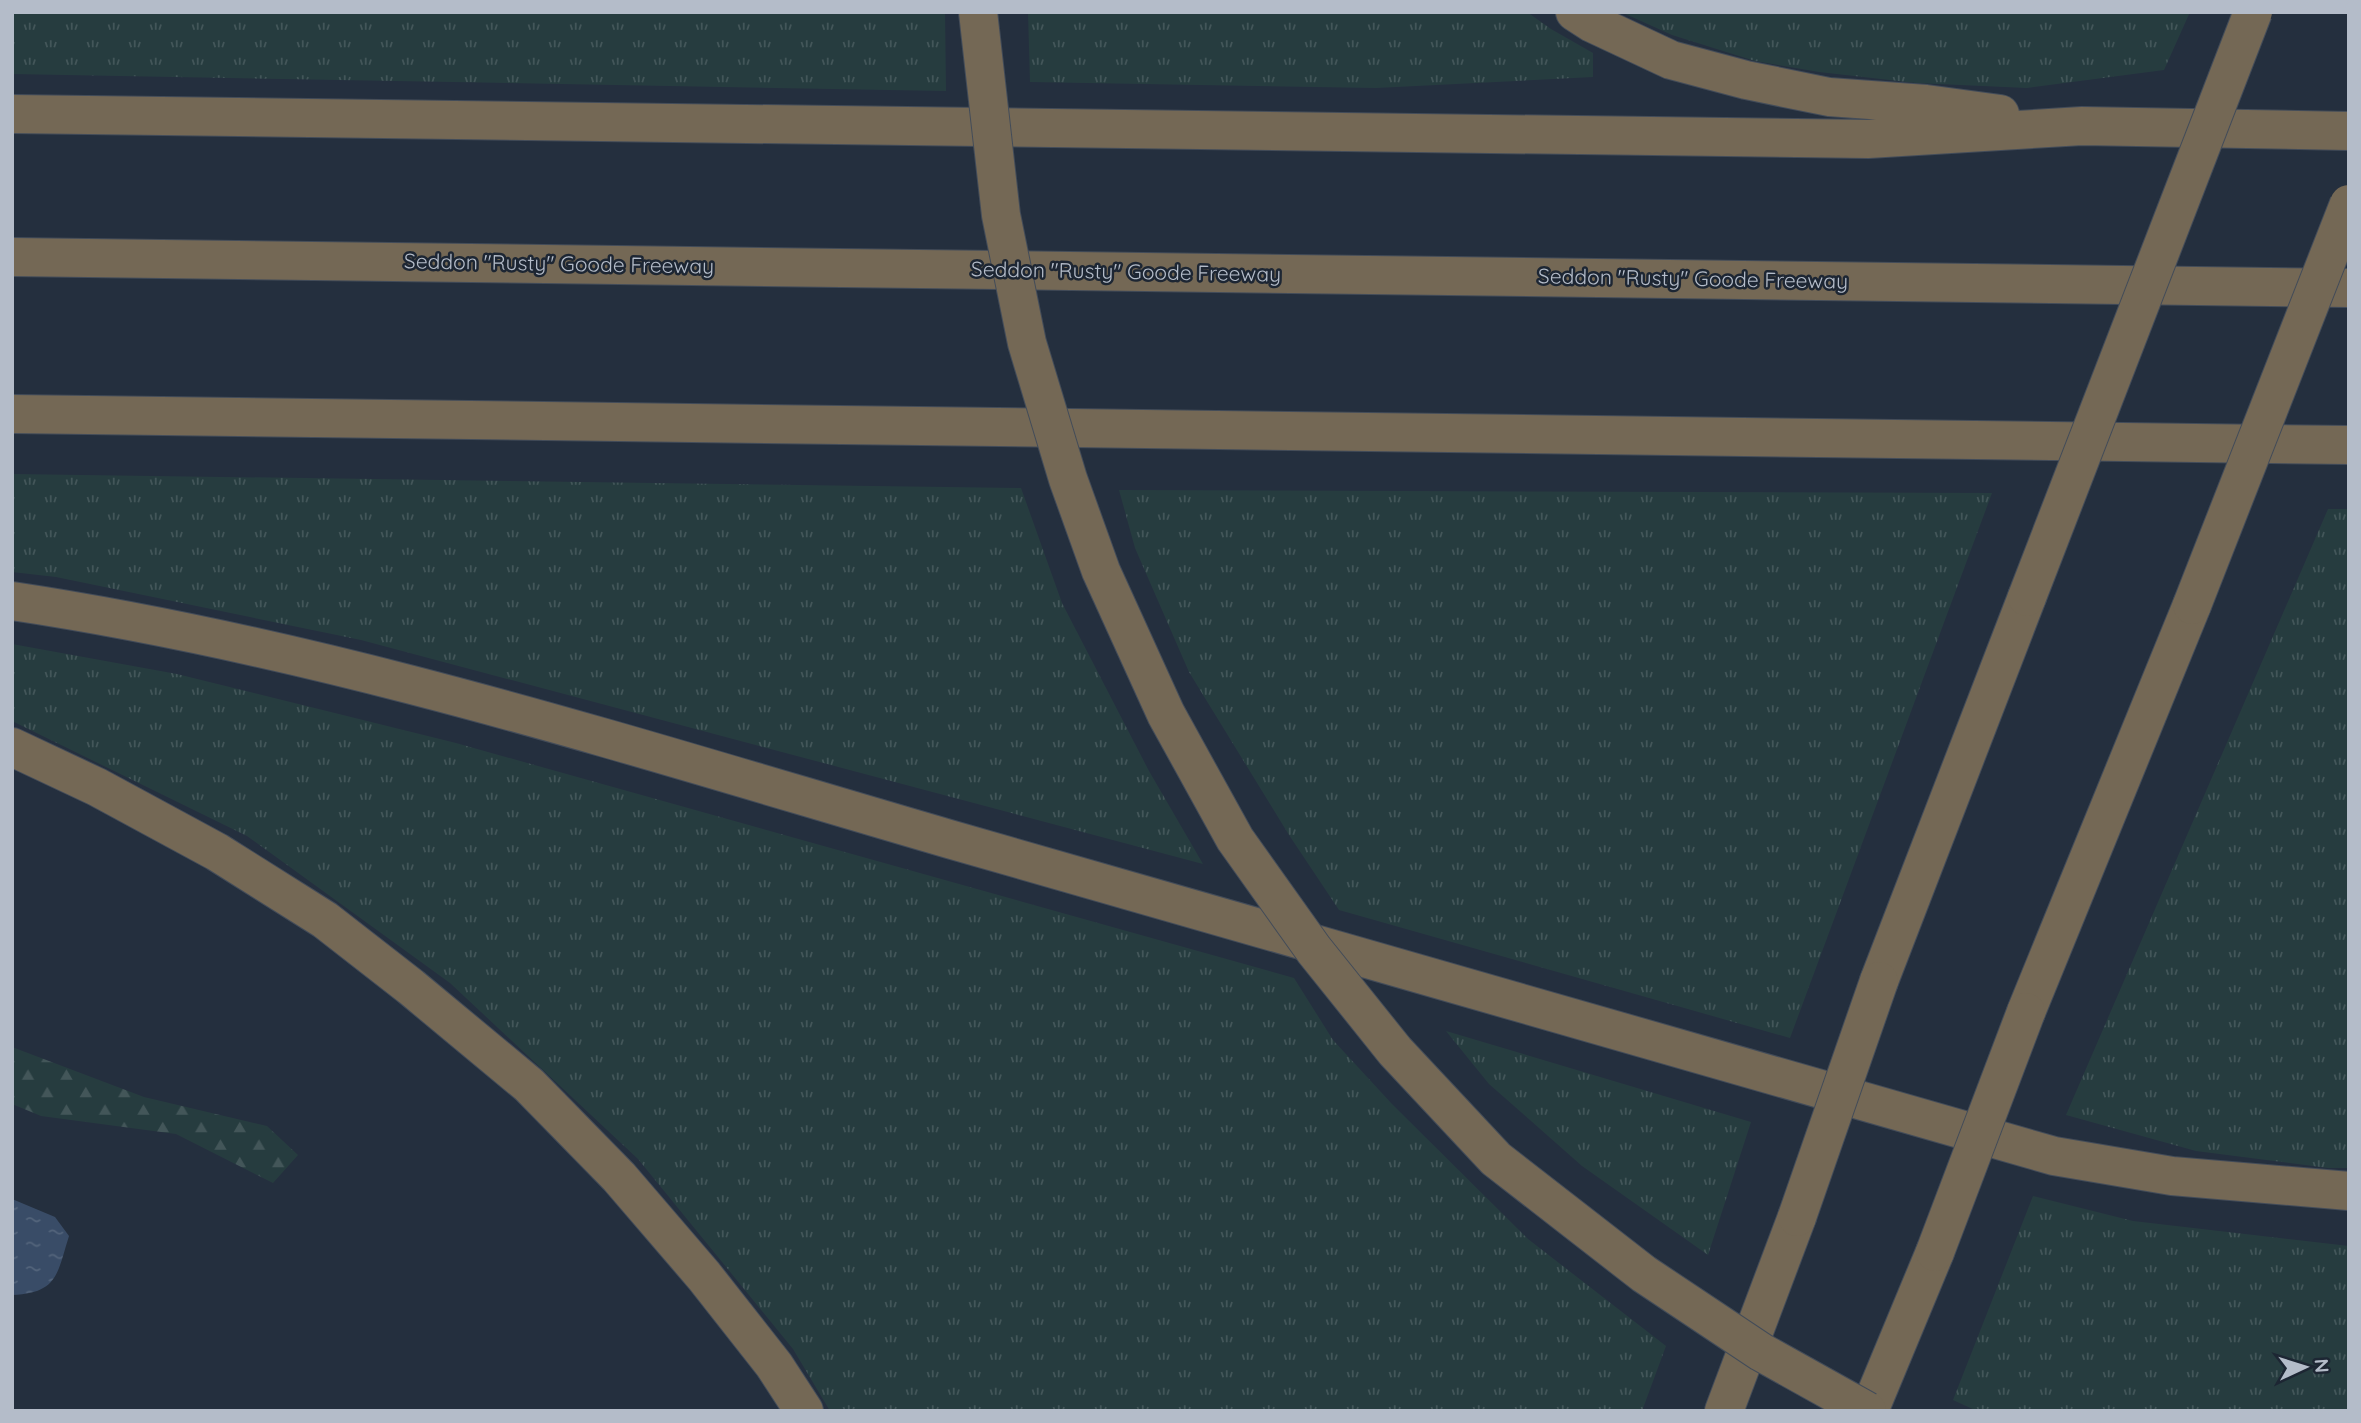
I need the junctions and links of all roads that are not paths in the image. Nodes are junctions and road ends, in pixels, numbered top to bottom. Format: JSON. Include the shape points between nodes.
{"nodes":[{"id":1,"x":978,"y":12,"type":"edge"},
{"id":2,"x":1575,"y":12,"type":"edge"},
{"id":3,"x":2253,"y":12,"type":"edge"},
{"id":4,"x":12,"y":114,"type":"edge"},
{"id":5,"x":2082,"y":126,"type":"junction"},
{"id":6,"x":2349,"y":131,"type":"edge"},
{"id":7,"x":2349,"y":204,"type":"edge"},
{"id":8,"x":12,"y":257,"type":"edge"},
{"id":9,"x":2349,"y":288,"type":"edge"},
{"id":10,"x":12,"y":414,"type":"edge"},
{"id":11,"x":2349,"y":445,"type":"edge"},
{"id":12,"x":12,"y":601,"type":"edge"},
{"id":13,"x":12,"y":747,"type":"edge"},
{"id":14,"x":2349,"y":1191,"type":"edge"},
{"id":15,"x":804,"y":1411,"type":"edge"},
{"id":16,"x":1724,"y":1411,"type":"edge"},
{"id":17,"x":1868,"y":1411,"type":"edge"}],
"edges":[{"from":1,"to":17,"type":"highway","bridge":true,"via":[[1001,215],[1027,343],[1068,479],[1101,571],[1166,714],[1235,839],[1314,950],[1395,1051],[1496,1158],[1644,1274],[1761,1352]]},
{"from":2,"to":5,"type":"highway","via":[[1671,60],[1746,80],[1829,97],[1926,104]]},
{"from":3,"to":16,"type":"highway","bridge":true,"via":[[1879,982]]},
{"from":4,"to":5,"type":"highway","via":[[1868,139]]},
{"from":5,"to":6,"type":"highway"},
{"from":7,"to":17,"type":"highway","bridge":true},
{"from":8,"to":9,"type":"highway","name":"Seddon \"Rusty\" Goode Freeway"},
{"from":10,"to":11,"type":"highway"},
{"from":12,"to":14,"type":"highway","via":[[138,622],[470,699],[2054,1156],[2172,1176]]},
{"from":13,"to":15,"type":"highway","via":[[217,852],[325,920],[529,1084],[619,1177],[704,1276]]}]}
